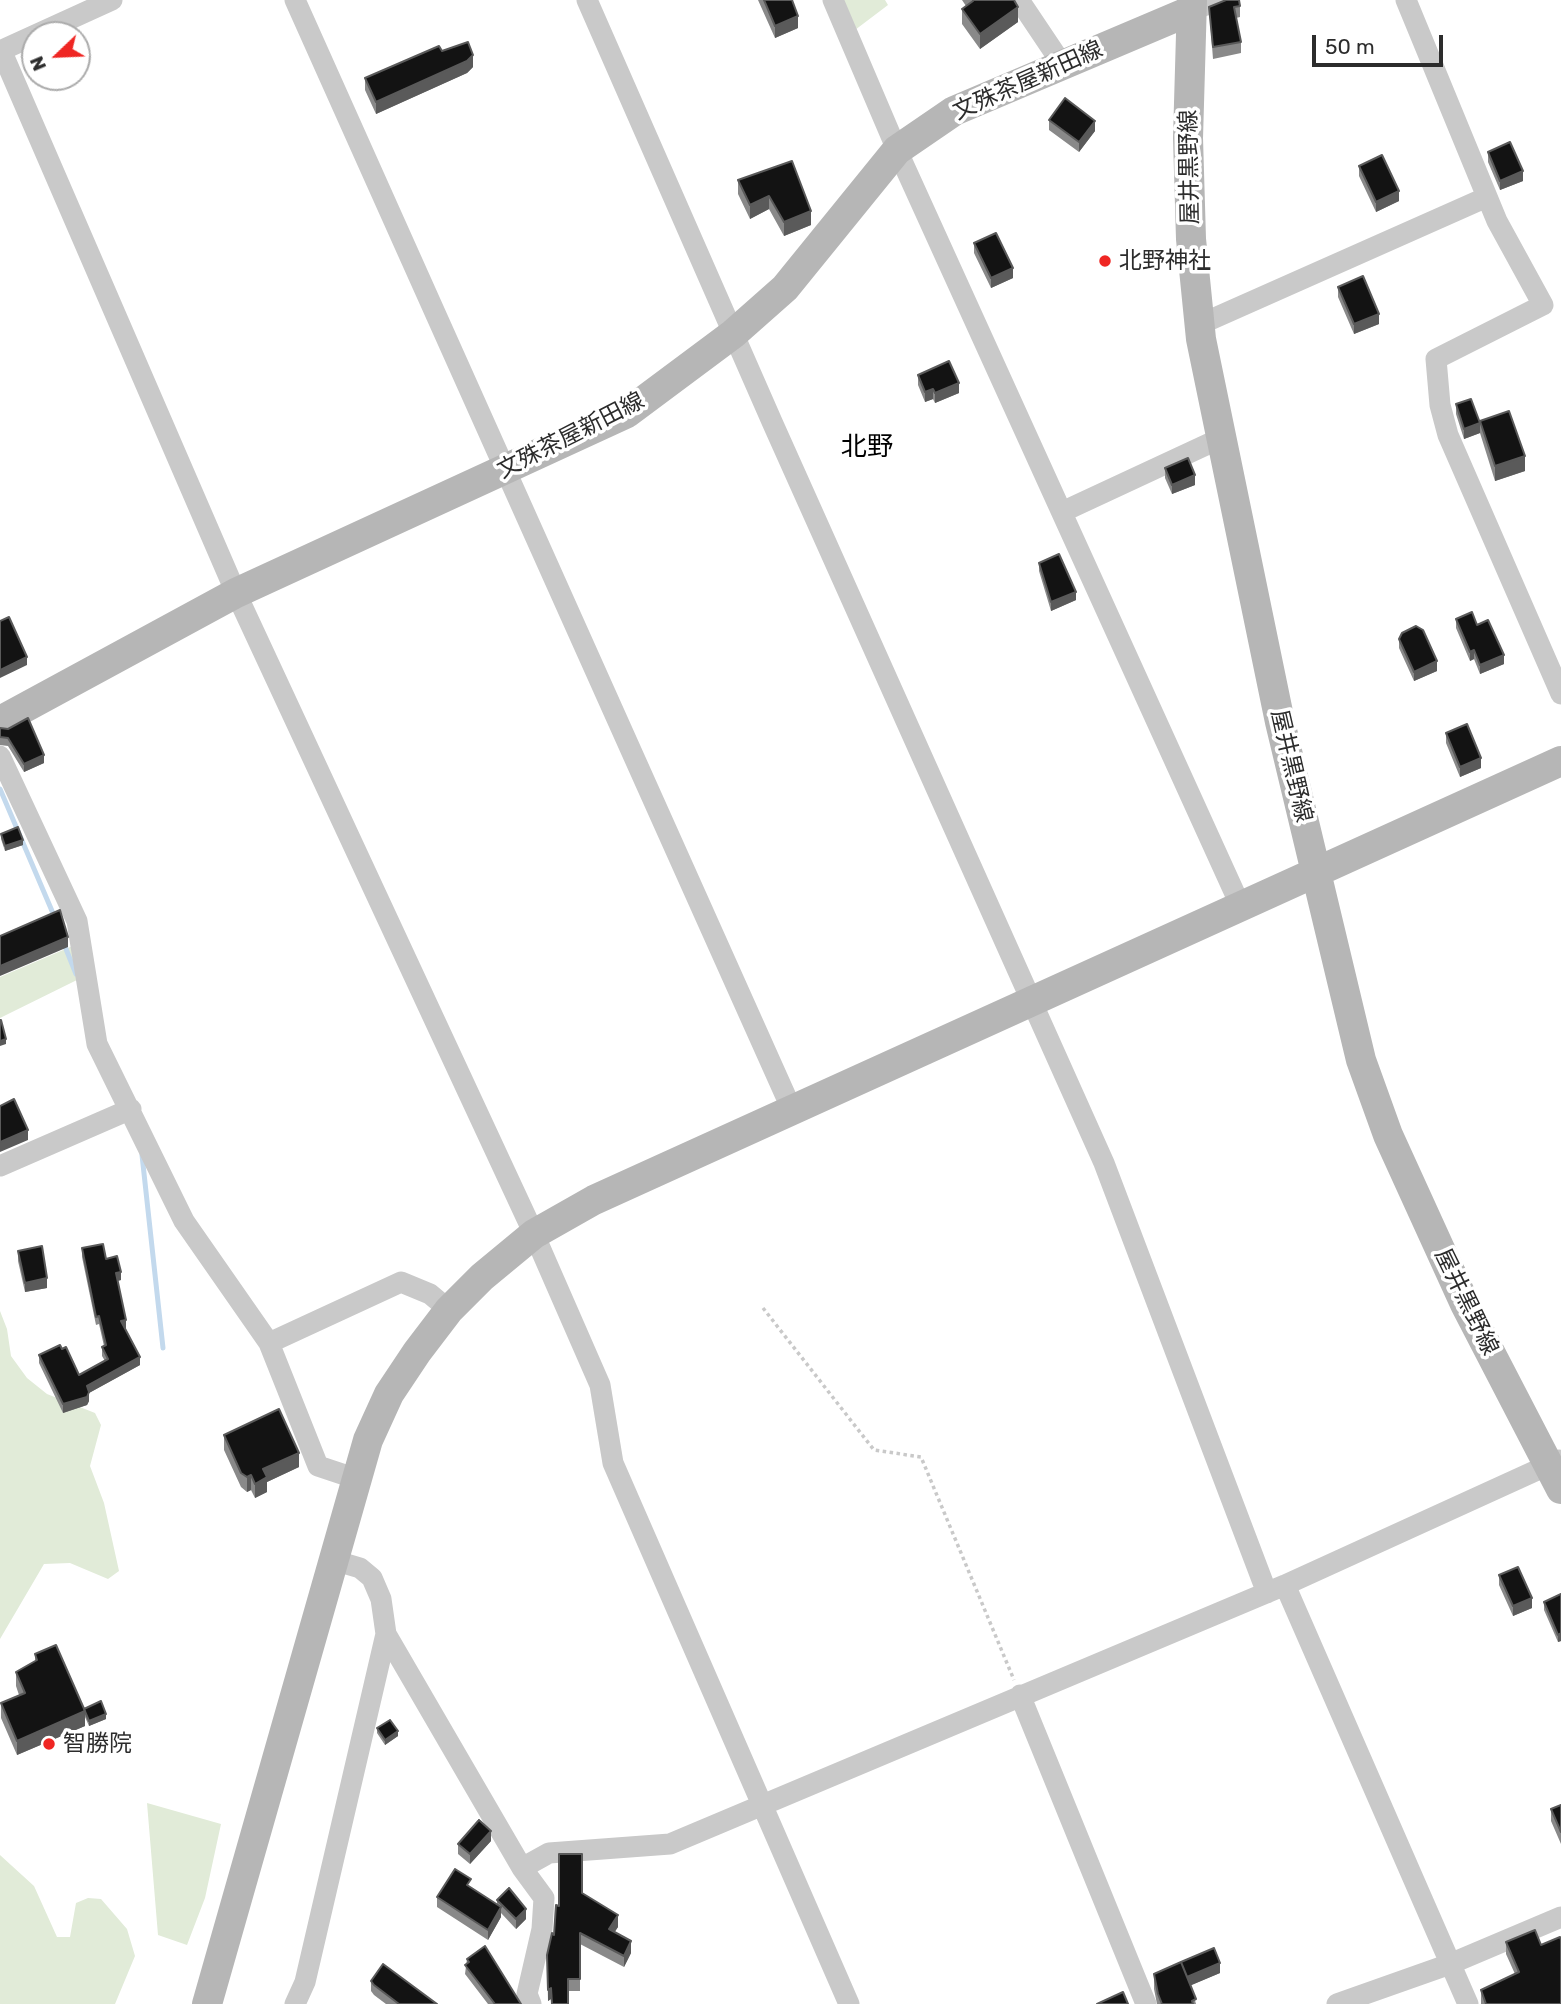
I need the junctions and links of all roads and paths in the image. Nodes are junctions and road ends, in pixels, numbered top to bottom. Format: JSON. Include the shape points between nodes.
{"nodes":[{"id":1,"x":112,"y":0,"type":"edge"},
{"id":2,"x":295,"y":0,"type":"edge"},
{"id":3,"x":587,"y":0,"type":"edge"},
{"id":4,"x":833,"y":0,"type":"edge"},
{"id":5,"x":1019,"y":0,"type":"edge"},
{"id":6,"x":1220,"y":0,"type":"edge"},
{"id":7,"x":1406,"y":0,"type":"edge"},
{"id":8,"x":1191,"y":6,"type":"edge"},
{"id":9,"x":1,"y":50,"type":"edge"},
{"id":10,"x":1062,"y":64,"type":"junction"},
{"id":11,"x":897,"y":150,"type":"junction"},
{"id":12,"x":1487,"y":197,"type":"junction"},
{"id":13,"x":1201,"y":324,"type":"junction"},
{"id":14,"x":733,"y":334,"type":"junction"},
{"id":15,"x":1221,"y":438,"type":"junction"},
{"id":16,"x":506,"y":471,"type":"junction"},
{"id":17,"x":1062,"y":512,"type":"junction"},
{"id":18,"x":236,"y":593,"type":"junction"},
{"id":19,"x":1561,"y":694,"type":"edge"},
{"id":20,"x":0,"y":721,"type":"edge"},
{"id":21,"x":0,"y":756,"type":"edge"},
{"id":22,"x":1559,"y":769,"type":"edge"},
{"id":23,"x":1316,"y":875,"type":"junction"},
{"id":24,"x":1241,"y":907,"type":"junction"},
{"id":25,"x":1033,"y":1001,"type":"junction"},
{"id":26,"x":131,"y":1109,"type":"junction"},
{"id":27,"x":792,"y":1110,"type":"junction"},
{"id":28,"x":0,"y":1166,"type":"edge"},
{"id":29,"x":534,"y":1234,"type":"junction"},
{"id":30,"x":763,"y":1308,"type":"dead end"},
{"id":31,"x":449,"y":1310,"type":"junction"},
{"id":32,"x":269,"y":1342,"type":"junction"},
{"id":33,"x":1557,"y":1471,"type":"edge"},
{"id":34,"x":357,"y":1479,"type":"junction"},
{"id":35,"x":333,"y":1560,"type":"junction"},
{"id":36,"x":1276,"y":1589,"type":"junction"},
{"id":37,"x":386,"y":1634,"type":"junction"},
{"id":38,"x":1020,"y":1695,"type":"junction"},
{"id":39,"x":763,"y":1805,"type":"junction"},
{"id":40,"x":522,"y":1868,"type":"junction"},
{"id":41,"x":1561,"y":1917,"type":"edge"},
{"id":42,"x":1450,"y":1964,"type":"junction"},
{"id":43,"x":207,"y":2004,"type":"edge"},
{"id":44,"x":295,"y":2004,"type":"edge"},
{"id":45,"x":531,"y":2004,"type":"edge"},
{"id":46,"x":849,"y":2004,"type":"edge"},
{"id":47,"x":1146,"y":2004,"type":"edge"},
{"id":48,"x":1338,"y":2004,"type":"edge"},
{"id":49,"x":1468,"y":2004,"type":"edge"}],
"edges":[{"from":1,"to":9,"type":"street"},
{"from":2,"to":16,"type":"street"},
{"from":3,"to":14,"type":"street"},
{"from":4,"to":11,"type":"street"},
{"from":5,"to":10,"type":"street"},
{"from":6,"to":8,"type":"street"},
{"from":7,"to":12,"type":"street"},
{"from":8,"to":10,"type":"main road","name":"文殊茶屋新田線"},
{"from":8,"to":13,"type":"main road","name":"屋井黒野線","via":[[1191,239]]},
{"from":9,"to":18,"type":"street"},
{"from":10,"to":11,"type":"main road","name":"文殊茶屋新田線","via":[[954,111]]},
{"from":11,"to":14,"type":"main road","name":"文殊茶屋新田線","via":[[785,288]]},
{"from":11,"to":17,"type":"street"},
{"from":12,"to":13,"type":"street"},
{"from":12,"to":19,"type":"street","via":[[1543,305],[1436,359],[1440,405],[1448,436]]},
{"from":13,"to":15,"type":"main road","name":"屋井黒野線"},
{"from":14,"to":16,"type":"main road","name":"文殊茶屋新田線","via":[[627,413]]},
{"from":14,"to":25,"type":"street"},
{"from":15,"to":17,"type":"street"},
{"from":15,"to":23,"type":"main road","name":"屋井黒野線"},
{"from":16,"to":18,"type":"main road","name":"文殊茶屋新田線"},
{"from":16,"to":27,"type":"street"},
{"from":17,"to":24,"type":"street"},
{"from":18,"to":20,"type":"main road","name":"文殊茶屋新田線"},
{"from":18,"to":29,"type":"street"},
{"from":21,"to":26,"type":"street","via":[[77,921],[97,1044]]},
{"from":22,"to":23,"type":"main road"},
{"from":23,"to":24,"type":"main road"},
{"from":23,"to":33,"type":"main road","name":"屋井黒野線","via":[[1361,1060],[1388,1135],[1465,1304]]},
{"from":24,"to":25,"type":"main road"},
{"from":25,"to":27,"type":"main road"},
{"from":25,"to":36,"type":"street","via":[[1104,1163]]},
{"from":26,"to":28,"type":"street"},
{"from":26,"to":32,"type":"street","via":[[184,1221]]},
{"from":27,"to":29,"type":"main road","via":[[594,1200]]},
{"from":29,"to":31,"type":"main road"},
{"from":29,"to":39,"type":"street","via":[[600,1385],[613,1463]]},
{"from":30,"to":38,"type":"path","via":[[874,1450],[921,1457]]},
{"from":31,"to":32,"type":"street","via":[[430,1294],[401,1282]]},
{"from":31,"to":34,"type":"main road","via":[[389,1394]]},
{"from":32,"to":34,"type":"street","via":[[318,1466]]},
{"from":33,"to":36,"type":"street"},
{"from":34,"to":35,"type":"main road"},
{"from":35,"to":37,"type":"street","via":[[360,1568],[372,1578],[381,1599]]},
{"from":35,"to":43,"type":"main road"},
{"from":36,"to":38,"type":"street"},
{"from":36,"to":42,"type":"street"},
{"from":37,"to":40,"type":"street"},
{"from":37,"to":44,"type":"street","via":[[305,1982]]},
{"from":38,"to":39,"type":"street"},
{"from":38,"to":47,"type":"street"},
{"from":39,"to":40,"type":"street","via":[[670,1844],[549,1853]]},
{"from":39,"to":46,"type":"street"},
{"from":40,"to":45,"type":"street","via":[[544,1898],[527,1994]]},
{"from":41,"to":42,"type":"street"},
{"from":42,"to":48,"type":"street"},
{"from":42,"to":49,"type":"street"}]}
